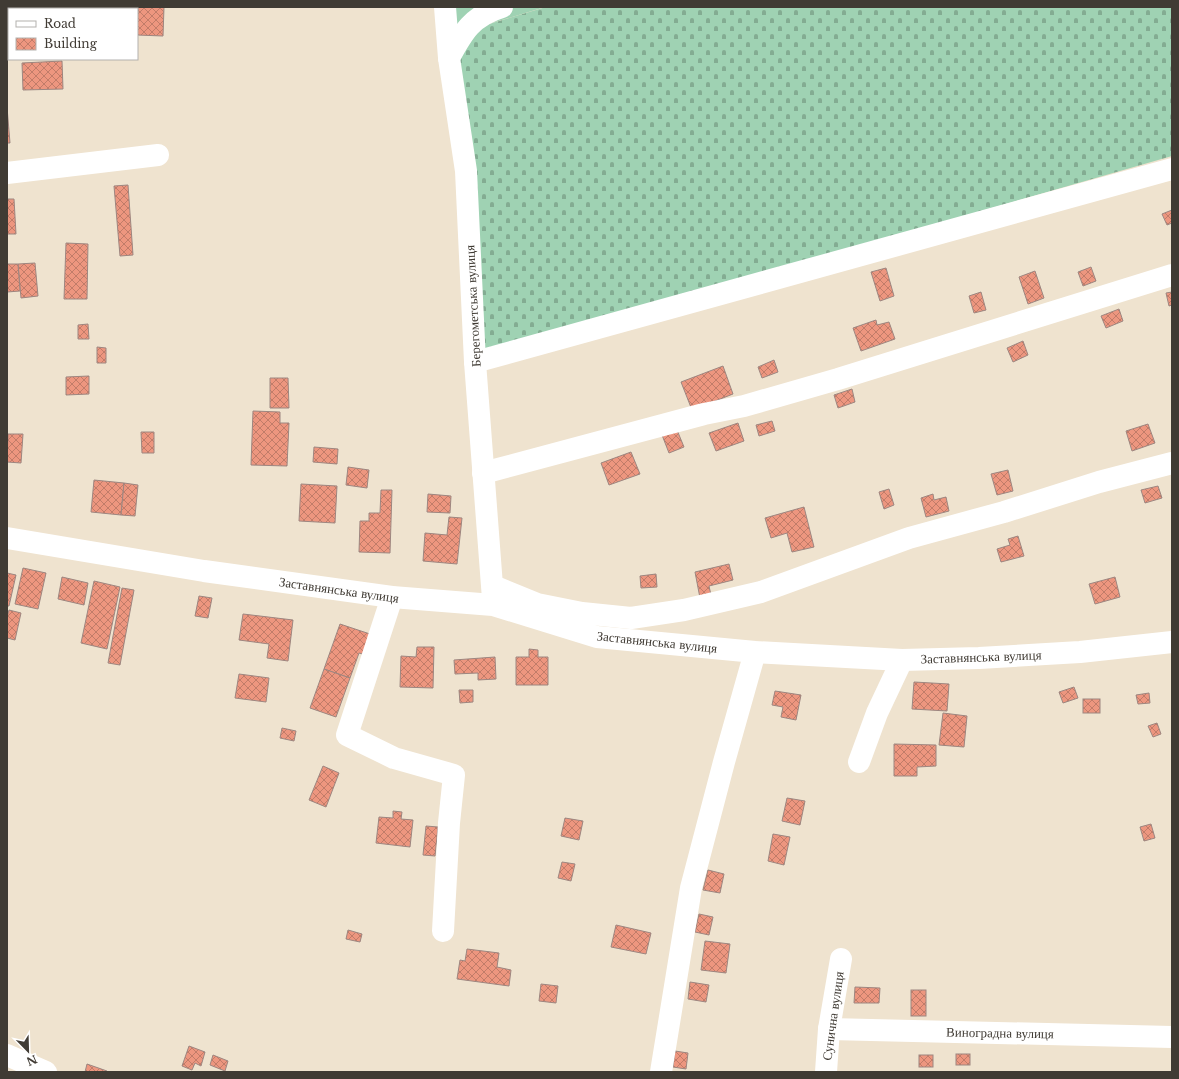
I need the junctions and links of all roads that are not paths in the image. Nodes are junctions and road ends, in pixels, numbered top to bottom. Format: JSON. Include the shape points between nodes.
{"nodes":[{"id":1,"x":445,"y":7,"type":"edge"},
{"id":2,"x":502,"y":7,"type":"edge"},
{"id":3,"x":449,"y":58,"type":"junction"},
{"id":4,"x":158,"y":155,"type":"dead end"},
{"id":5,"x":1172,"y":169,"type":"edge"},
{"id":6,"x":7,"y":174,"type":"edge"},
{"id":7,"x":1172,"y":275,"type":"edge"},
{"id":8,"x":475,"y":362,"type":"junction"},
{"id":9,"x":1172,"y":463,"type":"edge"},
{"id":10,"x":483,"y":473,"type":"junction"},
{"id":11,"x":7,"y":538,"type":"edge"},
{"id":12,"x":493,"y":596,"type":"junction"},
{"id":13,"x":392,"y":597,"type":"junction"},
{"id":14,"x":1172,"y":642,"type":"edge"},
{"id":15,"x":755,"y":652,"type":"junction"},
{"id":16,"x":902,"y":660,"type":"junction"},
{"id":17,"x":859,"y":762,"type":"dead end"},
{"id":18,"x":443,"y":931,"type":"dead end"},
{"id":19,"x":840,"y":959,"type":"dead end"},
{"id":20,"x":829,"y":1029,"type":"junction"},
{"id":21,"x":1172,"y":1037,"type":"edge"},
{"id":22,"x":7,"y":1055,"type":"edge"},
{"id":23,"x":46,"y":1072,"type":"edge"},
{"id":24,"x":661,"y":1072,"type":"edge"},
{"id":25,"x":826,"y":1072,"type":"edge"}],
"edges":[{"from":1,"to":3,"type":"street","name":"Берегометська вулиця"},
{"from":2,"to":3,"type":"street","via":[[489,11],[473,22]]},
{"from":3,"to":8,"type":"street","name":"Берегометська вулиця","via":[[466,171]]},
{"from":4,"to":6,"type":"street"},
{"from":5,"to":8,"type":"street"},
{"from":7,"to":10,"type":"street","via":[[831,381]]},
{"from":8,"to":10,"type":"street","name":"Берегометська вулиця"},
{"from":9,"to":12,"type":"street","via":[[909,538],[761,592],[684,610],[631,618],[582,613]]},
{"from":10,"to":12,"type":"street","name":"Берегометська вулиця"},
{"from":11,"to":13,"type":"street","name":"Заставнянська вулиця","via":[[204,571]]},
{"from":12,"to":13,"type":"street","name":"Заставнянська вулиця"},
{"from":12,"to":15,"type":"street","name":"Заставнянська вулиця","via":[[596,636]]},
{"from":13,"to":18,"type":"street","via":[[346,734],[394,758],[454,775],[448,823]]},
{"from":14,"to":16,"type":"street","name":"Заставнянська вулиця","via":[[1080,652]]},
{"from":15,"to":16,"type":"street","name":"Заставнянська вулиця"},
{"from":15,"to":24,"type":"street","via":[[690,888]]},
{"from":16,"to":17,"type":"street","via":[[877,713]]},
{"from":19,"to":20,"type":"street","name":"Сунична вулиця"},
{"from":20,"to":21,"type":"street","name":"Виноградна вулиця"},
{"from":20,"to":25,"type":"street","name":"Сунична вулиця"},
{"from":22,"to":23,"type":"street"}]}
